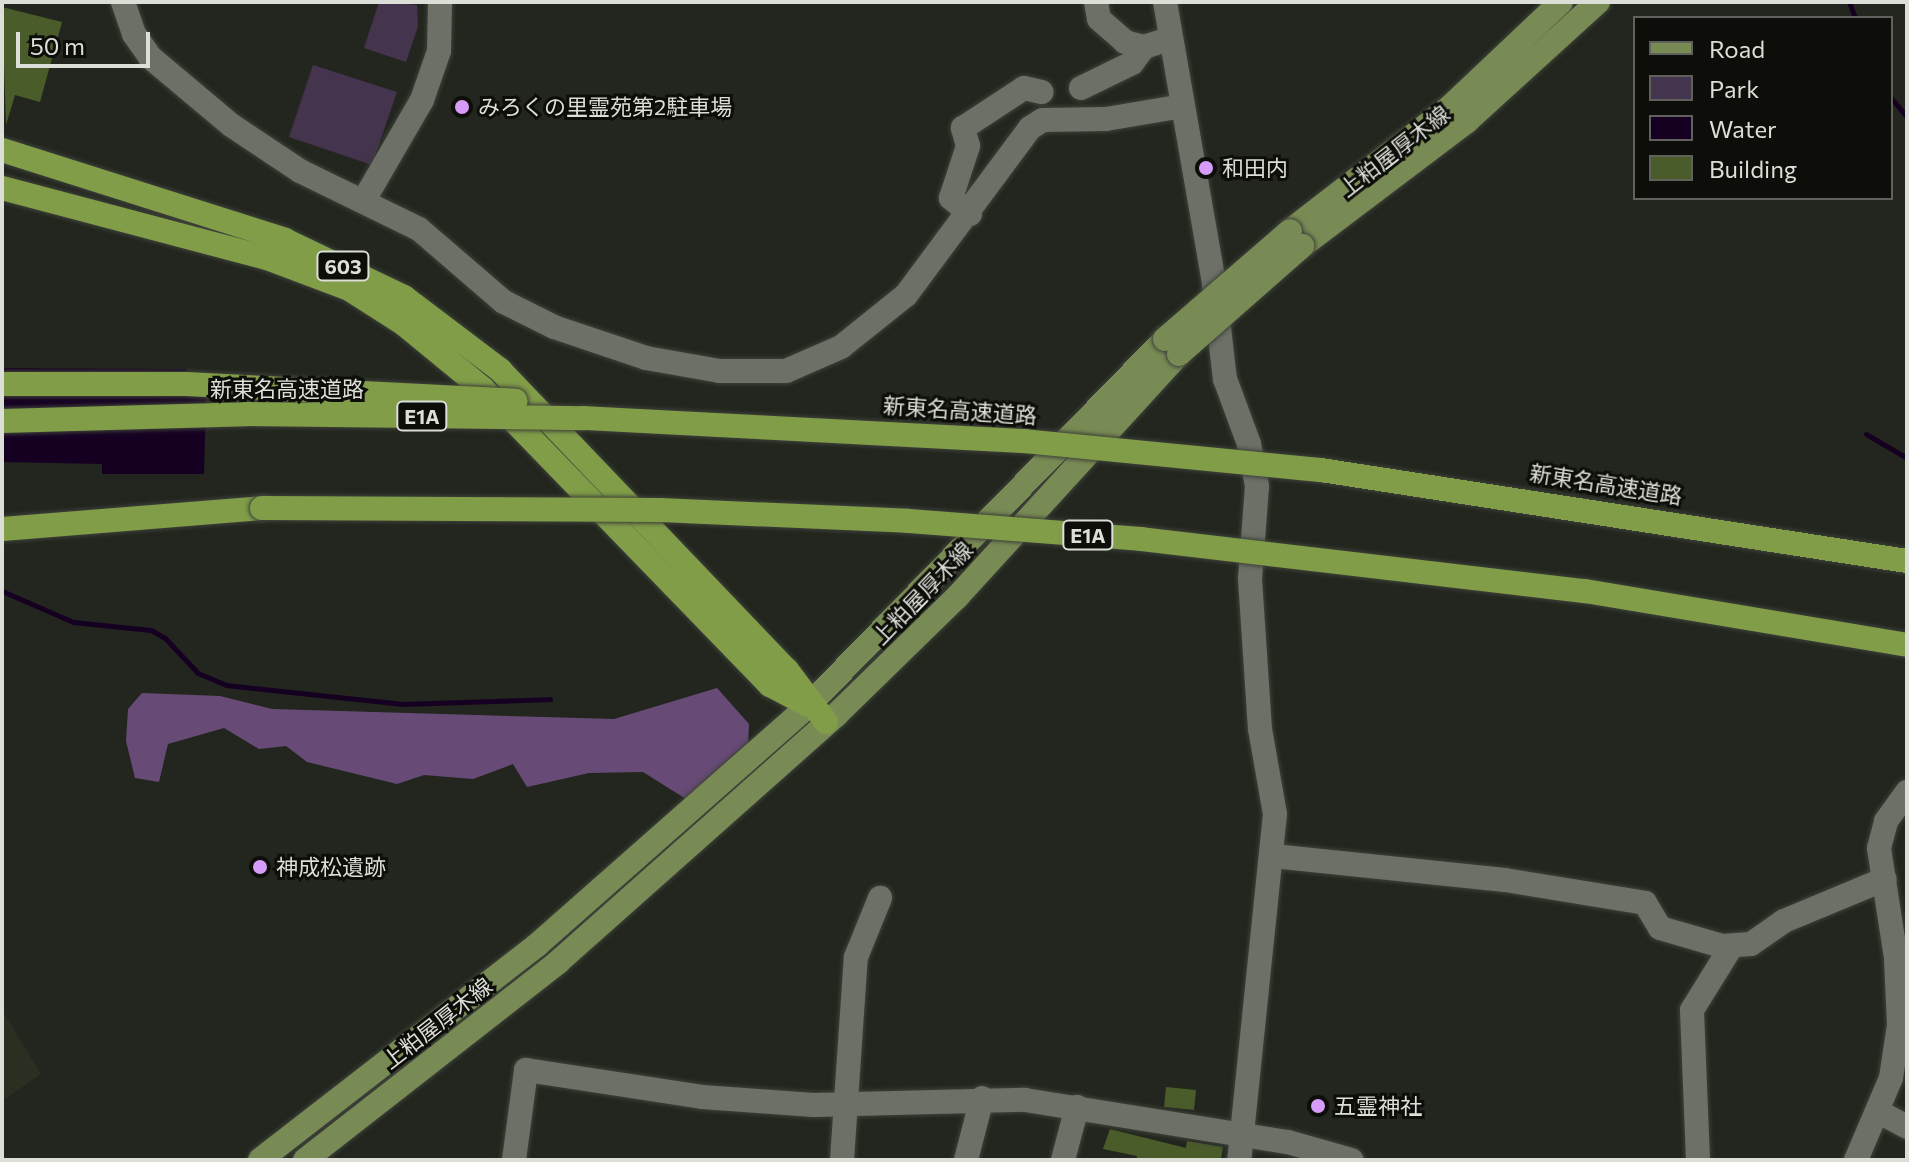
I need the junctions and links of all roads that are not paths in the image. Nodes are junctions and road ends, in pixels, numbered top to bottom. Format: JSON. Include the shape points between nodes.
{"nodes":[{"id":1,"x":123,"y":2,"type":"edge"},
{"id":2,"x":440,"y":2,"type":"edge"},
{"id":3,"x":1096,"y":2,"type":"edge"},
{"id":4,"x":1165,"y":2,"type":"edge"},
{"id":5,"x":1561,"y":2,"type":"edge"},
{"id":6,"x":1598,"y":2,"type":"edge"},
{"id":7,"x":1171,"y":38,"type":"junction"},
{"id":8,"x":1144,"y":47,"type":"junction"},
{"id":9,"x":1081,"y":88,"type":"dead end"},
{"id":10,"x":1042,"y":92,"type":"dead end"},
{"id":11,"x":1183,"y":106,"type":"junction"},
{"id":12,"x":2,"y":150,"type":"edge"},
{"id":13,"x":2,"y":188,"type":"edge"},
{"id":14,"x":364,"y":200,"type":"junction"},
{"id":15,"x":970,"y":214,"type":"junction"},
{"id":16,"x":1296,"y":238,"type":"junction"},
{"id":17,"x":1172,"y":347,"type":"junction"},
{"id":18,"x":2,"y":384,"type":"edge"},
{"id":19,"x":2,"y":421,"type":"edge"},
{"id":20,"x":841,"y":428,"type":"junction"},
{"id":21,"x":550,"y":441,"type":"junction"},
{"id":22,"x":262,"y":508,"type":"junction"},
{"id":23,"x":2,"y":516,"type":"edge"},
{"id":24,"x":2,"y":529,"type":"edge"},
{"id":25,"x":1907,"y":561,"type":"edge"},
{"id":26,"x":1907,"y":645,"type":"edge"},
{"id":27,"x":809,"y":705,"type":"junction"},
{"id":28,"x":826,"y":722,"type":"junction"},
{"id":29,"x":1907,"y":792,"type":"edge"},
{"id":30,"x":1273,"y":856,"type":"junction"},
{"id":31,"x":1885,"y":879,"type":"junction"},
{"id":32,"x":880,"y":898,"type":"dead end"},
{"id":33,"x":1731,"y":947,"type":"junction"},
{"id":34,"x":1902,"y":970,"type":"edge"},
{"id":35,"x":982,"y":1098,"type":"junction"},
{"id":36,"x":845,"y":1105,"type":"junction"},
{"id":37,"x":1077,"y":1107,"type":"junction"},
{"id":38,"x":1879,"y":1112,"type":"junction"},
{"id":39,"x":1907,"y":1127,"type":"edge"},
{"id":40,"x":1241,"y":1134,"type":"junction"},
{"id":41,"x":260,"y":1160,"type":"edge"},
{"id":42,"x":305,"y":1160,"type":"edge"},
{"id":43,"x":514,"y":1160,"type":"edge"},
{"id":44,"x":842,"y":1160,"type":"edge"},
{"id":45,"x":966,"y":1160,"type":"edge"},
{"id":46,"x":1063,"y":1160,"type":"edge"},
{"id":47,"x":1239,"y":1160,"type":"edge"},
{"id":48,"x":1351,"y":1160,"type":"edge"},
{"id":49,"x":1698,"y":1160,"type":"edge"},
{"id":50,"x":1856,"y":1160,"type":"edge"}],
"edges":[{"from":1,"to":14,"type":"street","via":[[134,34],[150,57],[231,125],[300,171]]},
{"from":2,"to":14,"type":"street","via":[[439,51],[422,100]]},
{"from":3,"to":8,"type":"street","via":[[1099,19],[1113,34]]},
{"from":4,"to":7,"type":"street"},
{"from":5,"to":16,"type":"main road","name":"上粕屋厚木線","via":[[1451,106]]},
{"from":6,"to":16,"type":"main road","name":"上粕屋厚木線","via":[[1467,121]]},
{"from":7,"to":8,"type":"street"},
{"from":7,"to":11,"type":"street"},
{"from":8,"to":9,"type":"street","via":[[1132,63]]},
{"from":10,"to":15,"type":"street","via":[[1024,88],[963,128],[968,146],[951,198]]},
{"from":11,"to":15,"type":"street","via":[[1106,119],[1043,120],[1013,150]]},
{"from":11,"to":30,"type":"street","via":[[1225,379],[1249,444],[1257,486],[1250,579],[1260,729],[1274,793]]},
{"from":12,"to":21,"type":"highway","number":"603","via":[[285,240],[364,275],[471,344]]},
{"from":13,"to":21,"type":"highway","number":"603","via":[[267,258],[349,289]]},
{"from":14,"to":15,"type":"street","via":[[419,229],[487,290],[554,327],[646,358],[752,372],[813,363],[841,347],[906,295]]},
{"from":16,"to":17,"type":"main road","name":"上粕屋厚木線","bridge":true},
{"from":17,"to":27,"type":"main road","name":"上粕屋厚木線"},
{"from":17,"to":28,"type":"main road","name":"上粕屋厚木線","via":[[957,597]]},
{"from":18,"to":20,"type":"highway","bridge":true,"via":[[288,387]]},
{"from":19,"to":20,"type":"highway","name":"新東名高速道路","number":"E1A","bridge":true,"via":[[246,414]]},
{"from":20,"to":25,"type":"highway","name":"新東名高速道路","number":"E1A","bridge":true,"via":[[1321,470]]},
{"from":21,"to":27,"type":"highway","number":"603"},
{"from":22,"to":23,"type":"highway","number":"E1A"},
{"from":22,"to":24,"type":"highway"},
{"from":22,"to":26,"type":"highway","number":"E1A","bridge":true,"via":[[660,510],[1141,539],[1585,591]]},
{"from":27,"to":28,"type":"highway","number":"603"},
{"from":27,"to":41,"type":"main road","name":"上粕屋厚木線","via":[[537,945]]},
{"from":28,"to":42,"type":"main road","name":"上粕屋厚木線","via":[[558,962]]},
{"from":29,"to":31,"type":"street","via":[[1886,821],[1879,848]]},
{"from":30,"to":33,"type":"street","via":[[1505,880],[1645,903],[1660,928]]},
{"from":30,"to":40,"type":"street"},
{"from":31,"to":33,"type":"street","via":[[1784,921],[1751,944]]},
{"from":31,"to":34,"type":"street"},
{"from":32,"to":36,"type":"street","via":[[856,957]]},
{"from":33,"to":49,"type":"street","via":[[1692,1010]]},
{"from":34,"to":38,"type":"street","via":[[1899,1025]]},
{"from":35,"to":36,"type":"street"},
{"from":35,"to":37,"type":"street"},
{"from":35,"to":45,"type":"street"},
{"from":36,"to":43,"type":"street","via":[[702,1097],[526,1070]]},
{"from":36,"to":44,"type":"street"},
{"from":37,"to":40,"type":"street","via":[[1137,1121]]},
{"from":37,"to":46,"type":"street"},
{"from":38,"to":39,"type":"street"},
{"from":38,"to":50,"type":"street"},
{"from":40,"to":47,"type":"street"},
{"from":40,"to":48,"type":"street"}]}
